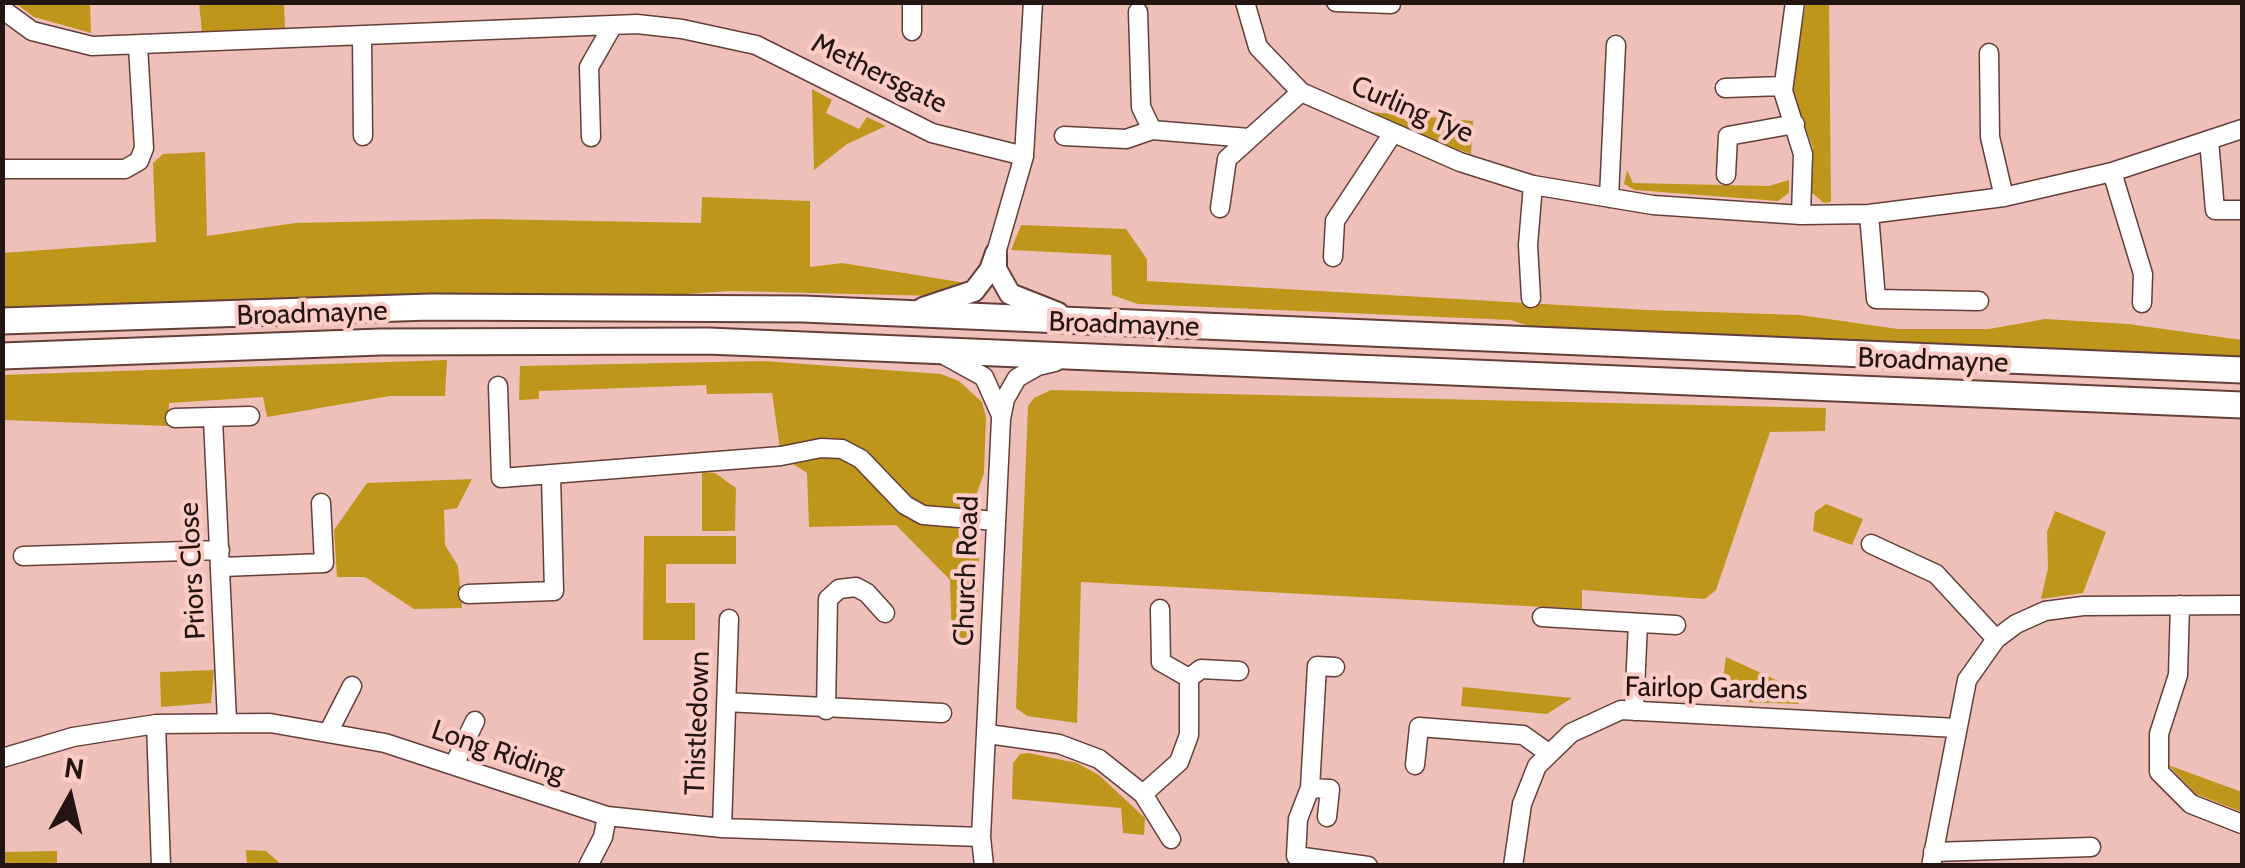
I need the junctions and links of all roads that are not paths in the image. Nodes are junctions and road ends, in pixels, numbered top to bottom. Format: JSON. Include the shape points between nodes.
{"nodes":[{"id":1,"x":637,"y":2,"type":"edge"},
{"id":2,"x":912,"y":2,"type":"edge"},
{"id":3,"x":1034,"y":2,"type":"edge"},
{"id":4,"x":1245,"y":2,"type":"edge"},
{"id":5,"x":1336,"y":2,"type":"edge"},
{"id":6,"x":1794,"y":2,"type":"edge"},
{"id":7,"x":1391,"y":4,"type":"edge"},
{"id":8,"x":2,"y":9,"type":"edge"},
{"id":9,"x":1138,"y":12,"type":"dead end"},
{"id":10,"x":638,"y":24,"type":"junction"},
{"id":11,"x":613,"y":25,"type":"junction"},
{"id":12,"x":912,"y":31,"type":"dead end"},
{"id":13,"x":362,"y":37,"type":"junction"},
{"id":14,"x":138,"y":46,"type":"junction"},
{"id":15,"x":1616,"y":46,"type":"dead end"},
{"id":16,"x":1989,"y":52,"type":"dead end"},
{"id":17,"x":1784,"y":86,"type":"junction"},
{"id":18,"x":1725,"y":88,"type":"dead end"},
{"id":19,"x":1301,"y":92,"type":"junction"},
{"id":20,"x":1795,"y":124,"type":"junction"},
{"id":21,"x":2242,"y":129,"type":"edge"},
{"id":22,"x":1152,"y":130,"type":"junction"},
{"id":23,"x":1393,"y":132,"type":"junction"},
{"id":24,"x":363,"y":136,"type":"dead end"},
{"id":25,"x":1064,"y":136,"type":"dead end"},
{"id":26,"x":591,"y":137,"type":"dead end"},
{"id":27,"x":1248,"y":138,"type":"junction"},
{"id":28,"x":2209,"y":140,"type":"junction"},
{"id":29,"x":1024,"y":156,"type":"junction"},
{"id":30,"x":2,"y":169,"type":"edge"},
{"id":31,"x":2112,"y":172,"type":"junction"},
{"id":32,"x":1726,"y":174,"type":"dead end"},
{"id":33,"x":1533,"y":185,"type":"junction"},
{"id":34,"x":2004,"y":197,"type":"junction"},
{"id":35,"x":1609,"y":198,"type":"junction"},
{"id":36,"x":1220,"y":208,"type":"dead end"},
{"id":37,"x":2242,"y":210,"type":"edge"},
{"id":38,"x":1869,"y":214,"type":"junction"},
{"id":39,"x":1800,"y":216,"type":"junction"},
{"id":40,"x":996,"y":253,"type":"junction"},
{"id":41,"x":1332,"y":257,"type":"dead end"},
{"id":42,"x":1532,"y":298,"type":"dead end"},
{"id":43,"x":1979,"y":301,"type":"dead end"},
{"id":44,"x":2142,"y":303,"type":"dead end"},
{"id":45,"x":891,"y":312,"type":"junction"},
{"id":46,"x":1079,"y":319,"type":"junction"},
{"id":47,"x":2,"y":322,"type":"edge"},
{"id":48,"x":896,"y":346,"type":"junction"},
{"id":49,"x":1108,"y":354,"type":"junction"},
{"id":50,"x":2,"y":356,"type":"edge"},
{"id":51,"x":2242,"y":370,"type":"edge"},
{"id":52,"x":498,"y":386,"type":"dead end"},
{"id":53,"x":2242,"y":405,"type":"edge"},
{"id":54,"x":250,"y":416,"type":"dead end"},
{"id":55,"x":174,"y":418,"type":"dead end"},
{"id":56,"x":213,"y":419,"type":"junction"},
{"id":57,"x":1000,"y":419,"type":"junction"},
{"id":58,"x":551,"y":476,"type":"junction"},
{"id":59,"x":321,"y":503,"type":"dead end"},
{"id":60,"x":996,"y":521,"type":"junction"},
{"id":61,"x":1871,"y":544,"type":"dead end"},
{"id":62,"x":24,"y":556,"type":"dead end"},
{"id":63,"x":221,"y":558,"type":"junction"},
{"id":64,"x":468,"y":594,"type":"dead end"},
{"id":65,"x":2242,"y":604,"type":"edge"},
{"id":66,"x":2180,"y":605,"type":"junction"},
{"id":67,"x":1160,"y":608,"type":"dead end"},
{"id":68,"x":885,"y":613,"type":"dead end"},
{"id":69,"x":1542,"y":617,"type":"dead end"},
{"id":70,"x":728,"y":619,"type":"dead end"},
{"id":71,"x":1638,"y":623,"type":"junction"},
{"id":72,"x":1676,"y":625,"type":"dead end"},
{"id":73,"x":1996,"y":639,"type":"junction"},
{"id":74,"x":1336,"y":667,"type":"dead end"},
{"id":75,"x":1239,"y":671,"type":"dead end"},
{"id":76,"x":1189,"y":678,"type":"junction"},
{"id":77,"x":352,"y":686,"type":"dead end"},
{"id":78,"x":726,"y":702,"type":"junction"},
{"id":79,"x":826,"y":710,"type":"junction"},
{"id":80,"x":1634,"y":711,"type":"junction"},
{"id":81,"x":942,"y":712,"type":"dead end"},
{"id":82,"x":227,"y":720,"type":"junction"},
{"id":83,"x":475,"y":721,"type":"dead end"},
{"id":84,"x":156,"y":724,"type":"junction"},
{"id":85,"x":1956,"y":728,"type":"junction"},
{"id":86,"x":329,"y":731,"type":"junction"},
{"id":87,"x":988,"y":734,"type":"junction"},
{"id":88,"x":1548,"y":752,"type":"junction"},
{"id":89,"x":2,"y":758,"type":"edge"},
{"id":90,"x":454,"y":765,"type":"junction"},
{"id":91,"x":1415,"y":765,"type":"dead end"},
{"id":92,"x":1310,"y":788,"type":"junction"},
{"id":93,"x":1143,"y":794,"type":"junction"},
{"id":94,"x":607,"y":816,"type":"junction"},
{"id":95,"x":1327,"y":817,"type":"dead end"},
{"id":96,"x":2242,"y":824,"type":"edge"},
{"id":97,"x":722,"y":828,"type":"junction"},
{"id":98,"x":981,"y":837,"type":"junction"},
{"id":99,"x":1171,"y":839,"type":"dead end"},
{"id":100,"x":2091,"y":847,"type":"dead end"},
{"id":101,"x":1932,"y":859,"type":"edge"},
{"id":102,"x":161,"y":866,"type":"edge"},
{"id":103,"x":588,"y":866,"type":"edge"},
{"id":104,"x":984,"y":866,"type":"edge"},
{"id":105,"x":1368,"y":866,"type":"edge"},
{"id":106,"x":1513,"y":866,"type":"edge"}],
"edges":[{"from":1,"to":10,"type":"street"},
{"from":2,"to":12,"type":"street"},
{"from":3,"to":29,"type":"street"},
{"from":4,"to":19,"type":"street","name":"Curling Tye","via":[[1258,47]]},
{"from":5,"to":7,"type":"street"},
{"from":6,"to":17,"type":"street"},
{"from":8,"to":14,"type":"street","name":"Methersgate","via":[[32,30],[70,43]]},
{"from":9,"to":22,"type":"street","via":[[1141,107]]},
{"from":10,"to":11,"type":"street","name":"Methersgate"},
{"from":10,"to":29,"type":"street","name":"Methersgate","via":[[756,45],[932,133]]},
{"from":11,"to":13,"type":"street","name":"Methersgate"},
{"from":11,"to":26,"type":"street","via":[[588,67]]},
{"from":13,"to":14,"type":"street","name":"Methersgate"},
{"from":13,"to":24,"type":"street"},
{"from":14,"to":30,"type":"street","via":[[144,148],[138,161],[125,169]]},
{"from":15,"to":35,"type":"street"},
{"from":16,"to":34,"type":"street","via":[[1990,137]]},
{"from":17,"to":18,"type":"street"},
{"from":17,"to":20,"type":"street"},
{"from":19,"to":23,"type":"street","name":"Curling Tye"},
{"from":19,"to":27,"type":"street"},
{"from":20,"to":32,"type":"street","via":[[1728,136]]},
{"from":20,"to":39,"type":"street","via":[[1804,154]]},
{"from":21,"to":28,"type":"street","name":"Curling Tye"},
{"from":22,"to":25,"type":"street","via":[[1126,139]]},
{"from":22,"to":27,"type":"street"},
{"from":23,"to":33,"type":"street","name":"Curling Tye"},
{"from":23,"to":41,"type":"street","via":[[1335,221]]},
{"from":27,"to":36,"type":"street","via":[[1224,165]]},
{"from":28,"to":31,"type":"street","name":"Curling Tye"},
{"from":28,"to":37,"type":"street","via":[[2215,210]]},
{"from":29,"to":40,"type":"street"},
{"from":31,"to":34,"type":"street","name":"Curling Tye"},
{"from":31,"to":44,"type":"street","via":[[2143,274]]},
{"from":33,"to":35,"type":"street","name":"Curling Tye"},
{"from":33,"to":42,"type":"street"},
{"from":34,"to":38,"type":"street","name":"Curling Tye"},
{"from":35,"to":39,"type":"street","name":"Curling Tye"},
{"from":38,"to":39,"type":"street","name":"Curling Tye"},
{"from":38,"to":43,"type":"street","via":[[1876,299]]},
{"from":40,"to":45,"type":"street","via":[[982,284],[966,296]]},
{"from":40,"to":46,"type":"street","via":[[996,269],[1010,294]]},
{"from":45,"to":46,"type":"main road","name":"Broadmayne"},
{"from":45,"to":47,"type":"main road","name":"Broadmayne","via":[[430,307]]},
{"from":46,"to":51,"type":"main road","name":"Broadmayne"},
{"from":48,"to":49,"type":"main road","name":"Broadmayne"},
{"from":48,"to":50,"type":"main road","name":"Broadmayne","via":[[486,340]]},
{"from":48,"to":57,"type":"street","via":[[974,368],[991,385]]},
{"from":49,"to":53,"type":"main road","name":"Broadmayne"},
{"from":49,"to":57,"type":"street","name":"Church Road","via":[[1026,372],[1010,386]]},
{"from":52,"to":58,"type":"street","via":[[501,478]]},
{"from":54,"to":56,"type":"street"},
{"from":55,"to":56,"type":"street"},
{"from":56,"to":63,"type":"street","name":"Priors Close"},
{"from":57,"to":60,"type":"street","name":"Church Road"},
{"from":58,"to":60,"type":"street","via":[[842,449],[923,515]]},
{"from":58,"to":64,"type":"street","via":[[554,591]]},
{"from":59,"to":63,"type":"street","via":[[324,563]]},
{"from":60,"to":87,"type":"street","name":"Church Road"},
{"from":61,"to":73,"type":"street","via":[[1936,574]]},
{"from":62,"to":63,"type":"street"},
{"from":63,"to":82,"type":"street","name":"Priors Close"},
{"from":65,"to":66,"type":"street"},
{"from":66,"to":73,"type":"street","via":[[2046,611]]},
{"from":66,"to":96,"type":"street","via":[[2178,675],[2160,734],[2159,772],[2191,804]]},
{"from":67,"to":76,"type":"street","via":[[1161,662]]},
{"from":68,"to":79,"type":"street","via":[[856,588],[839,589],[828,599]]},
{"from":69,"to":71,"type":"street"},
{"from":70,"to":78,"type":"street","name":"Thistledown"},
{"from":71,"to":72,"type":"street"},
{"from":71,"to":80,"type":"street"},
{"from":73,"to":85,"type":"street","via":[[1967,680]]},
{"from":74,"to":92,"type":"street","via":[[1317,666]]},
{"from":75,"to":76,"type":"street","via":[[1200,670]]},
{"from":76,"to":93,"type":"street","via":[[1186,750]]},
{"from":77,"to":86,"type":"street"},
{"from":78,"to":79,"type":"street"},
{"from":78,"to":97,"type":"street","name":"Thistledown"},
{"from":79,"to":81,"type":"street"},
{"from":80,"to":85,"type":"street","name":"Fairlop Gardens"},
{"from":80,"to":88,"type":"street","name":"Fairlop Gardens","via":[[1593,720]]},
{"from":82,"to":84,"type":"street","name":"Long Riding"},
{"from":82,"to":86,"type":"street","name":"Long Riding"},
{"from":83,"to":90,"type":"street"},
{"from":84,"to":89,"type":"street","name":"Long Riding","via":[[86,734]]},
{"from":84,"to":102,"type":"street"},
{"from":85,"to":101,"type":"street"},
{"from":86,"to":90,"type":"street","name":"Long Riding"},
{"from":87,"to":93,"type":"street","via":[[1077,749]]},
{"from":87,"to":98,"type":"street","name":"Church Road"},
{"from":88,"to":91,"type":"street","via":[[1523,735],[1419,727]]},
{"from":88,"to":106,"type":"street","name":"Fairlop Gardens","via":[[1522,804]]},
{"from":90,"to":94,"type":"street","name":"Long Riding"},
{"from":92,"to":95,"type":"street","via":[[1330,789]]},
{"from":92,"to":105,"type":"street","via":[[1298,819],[1296,856]]},
{"from":93,"to":99,"type":"street"},
{"from":94,"to":97,"type":"street","name":"Long Riding"},
{"from":94,"to":103,"type":"street"},
{"from":97,"to":98,"type":"street","name":"Long Riding"},
{"from":98,"to":104,"type":"street","name":"Church Road"},
{"from":100,"to":101,"type":"street"}]}
